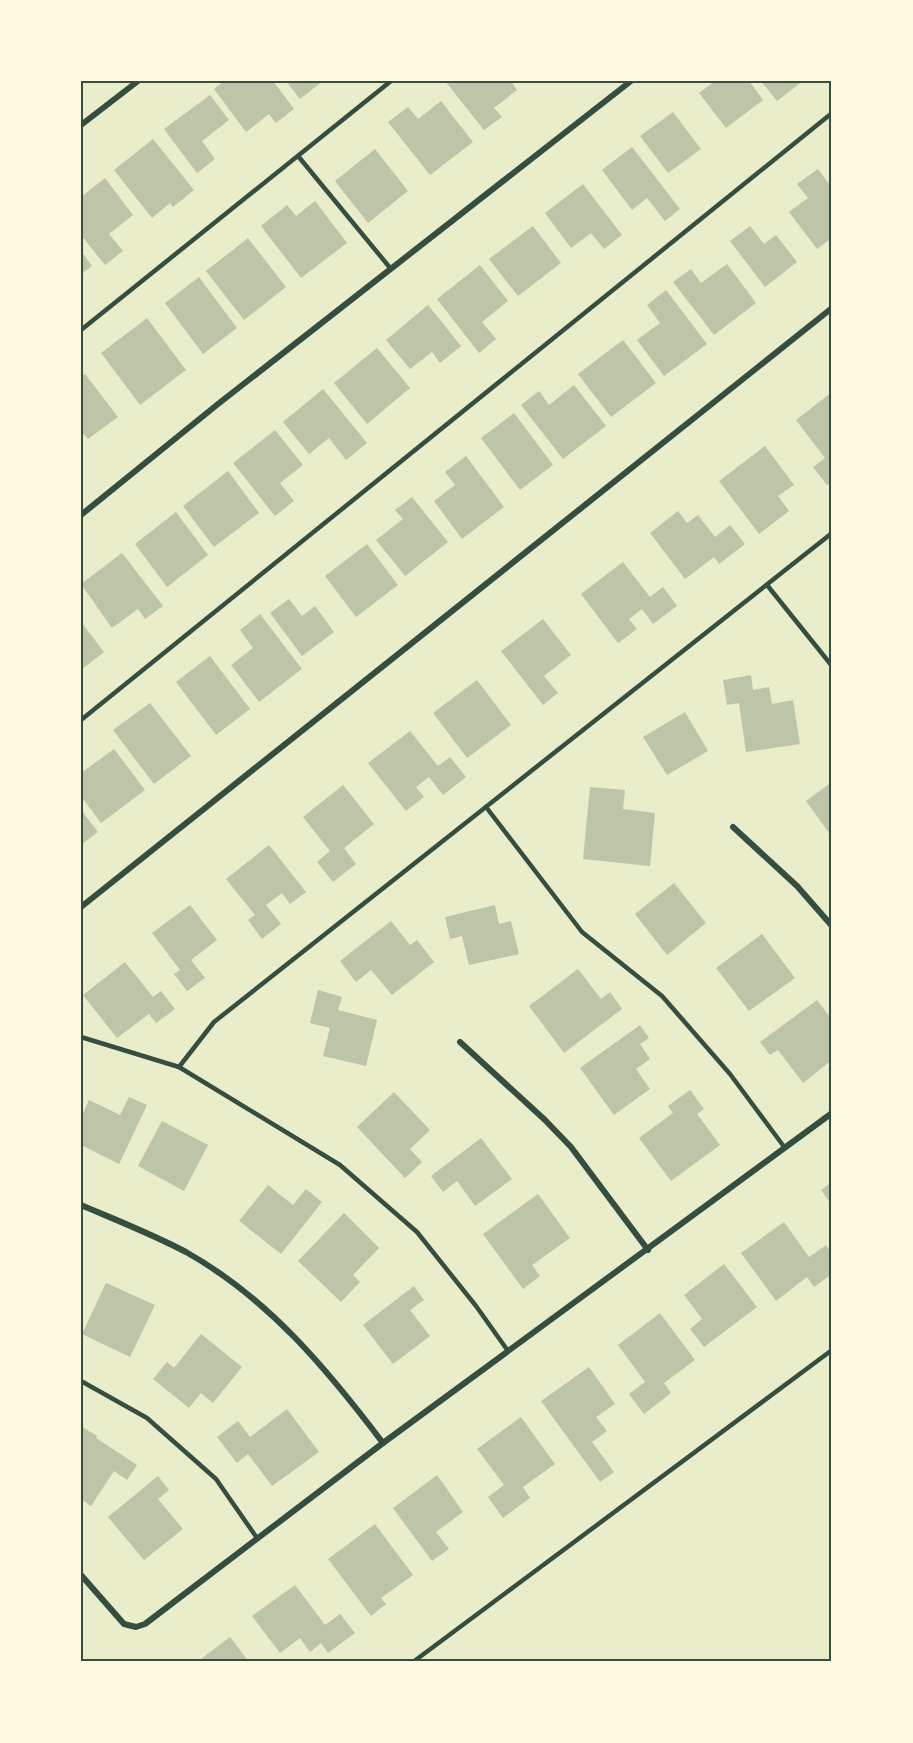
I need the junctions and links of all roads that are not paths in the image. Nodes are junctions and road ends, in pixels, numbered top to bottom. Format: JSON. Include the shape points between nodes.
{"nodes":[{"id":1,"x":138,"y":81,"type":"edge"},
{"id":2,"x":391,"y":81,"type":"edge"},
{"id":3,"x":630,"y":81,"type":"edge"},
{"id":4,"x":832,"y":113,"type":"edge"},
{"id":5,"x":81,"y":125,"type":"edge"},
{"id":6,"x":298,"y":156,"type":"junction"},
{"id":7,"x":391,"y":269,"type":"junction"},
{"id":8,"x":832,"y":308,"type":"edge"},
{"id":9,"x":81,"y":330,"type":"edge"},
{"id":10,"x":81,"y":514,"type":"edge"},
{"id":11,"x":832,"y":533,"type":"edge"},
{"id":12,"x":767,"y":585,"type":"junction"},
{"id":13,"x":832,"y":666,"type":"edge"},
{"id":14,"x":81,"y":720,"type":"edge"},
{"id":15,"x":486,"y":807,"type":"junction"},
{"id":16,"x":733,"y":827,"type":"dead end"},
{"id":17,"x":81,"y":907,"type":"edge"},
{"id":18,"x":832,"y":926,"type":"edge"},
{"id":19,"x":81,"y":1037,"type":"edge"},
{"id":20,"x":460,"y":1042,"type":"dead end"},
{"id":21,"x":179,"y":1067,"type":"junction"},
{"id":22,"x":832,"y":1113,"type":"edge"},
{"id":23,"x":784,"y":1148,"type":"junction"},
{"id":24,"x":81,"y":1205,"type":"edge"},
{"id":25,"x":648,"y":1250,"type":"junction"},
{"id":26,"x":832,"y":1350,"type":"edge"},
{"id":27,"x":508,"y":1351,"type":"junction"},
{"id":28,"x":81,"y":1382,"type":"edge"},
{"id":29,"x":383,"y":1443,"type":"junction"},
{"id":30,"x":257,"y":1538,"type":"junction"},
{"id":31,"x":81,"y":1575,"type":"edge"},
{"id":32,"x":413,"y":1662,"type":"edge"}],
"edges":[{"from":1,"to":5,"type":"street"},
{"from":2,"to":6,"type":"lane"},
{"from":3,"to":7,"type":"street"},
{"from":4,"to":14,"type":"lane"},
{"from":6,"to":7,"type":"lane"},
{"from":6,"to":9,"type":"lane"},
{"from":7,"to":10,"type":"street"},
{"from":8,"to":17,"type":"street"},
{"from":11,"to":12,"type":"lane"},
{"from":12,"to":13,"type":"lane"},
{"from":12,"to":15,"type":"lane"},
{"from":15,"to":21,"type":"lane","via":[[214,1022]]},
{"from":15,"to":23,"type":"lane","via":[[582,932],[662,996],[730,1074]]},
{"from":16,"to":18,"type":"street","via":[[797,886]]},
{"from":19,"to":21,"type":"lane"},
{"from":20,"to":25,"type":"street","via":[[571,1147]]},
{"from":21,"to":27,"type":"lane","via":[[340,1165],[417,1232]]},
{"from":22,"to":23,"type":"street"},
{"from":23,"to":25,"type":"street"},
{"from":24,"to":29,"type":"street","via":[[188,1253],[242,1290],[298,1340],[340,1386]]},
{"from":25,"to":27,"type":"street"},
{"from":26,"to":32,"type":"lane"},
{"from":27,"to":29,"type":"street"},
{"from":28,"to":30,"type":"lane","via":[[147,1418],[216,1479]]},
{"from":29,"to":30,"type":"street"},
{"from":30,"to":31,"type":"street","via":[[136,1627],[124,1624]]}]}
